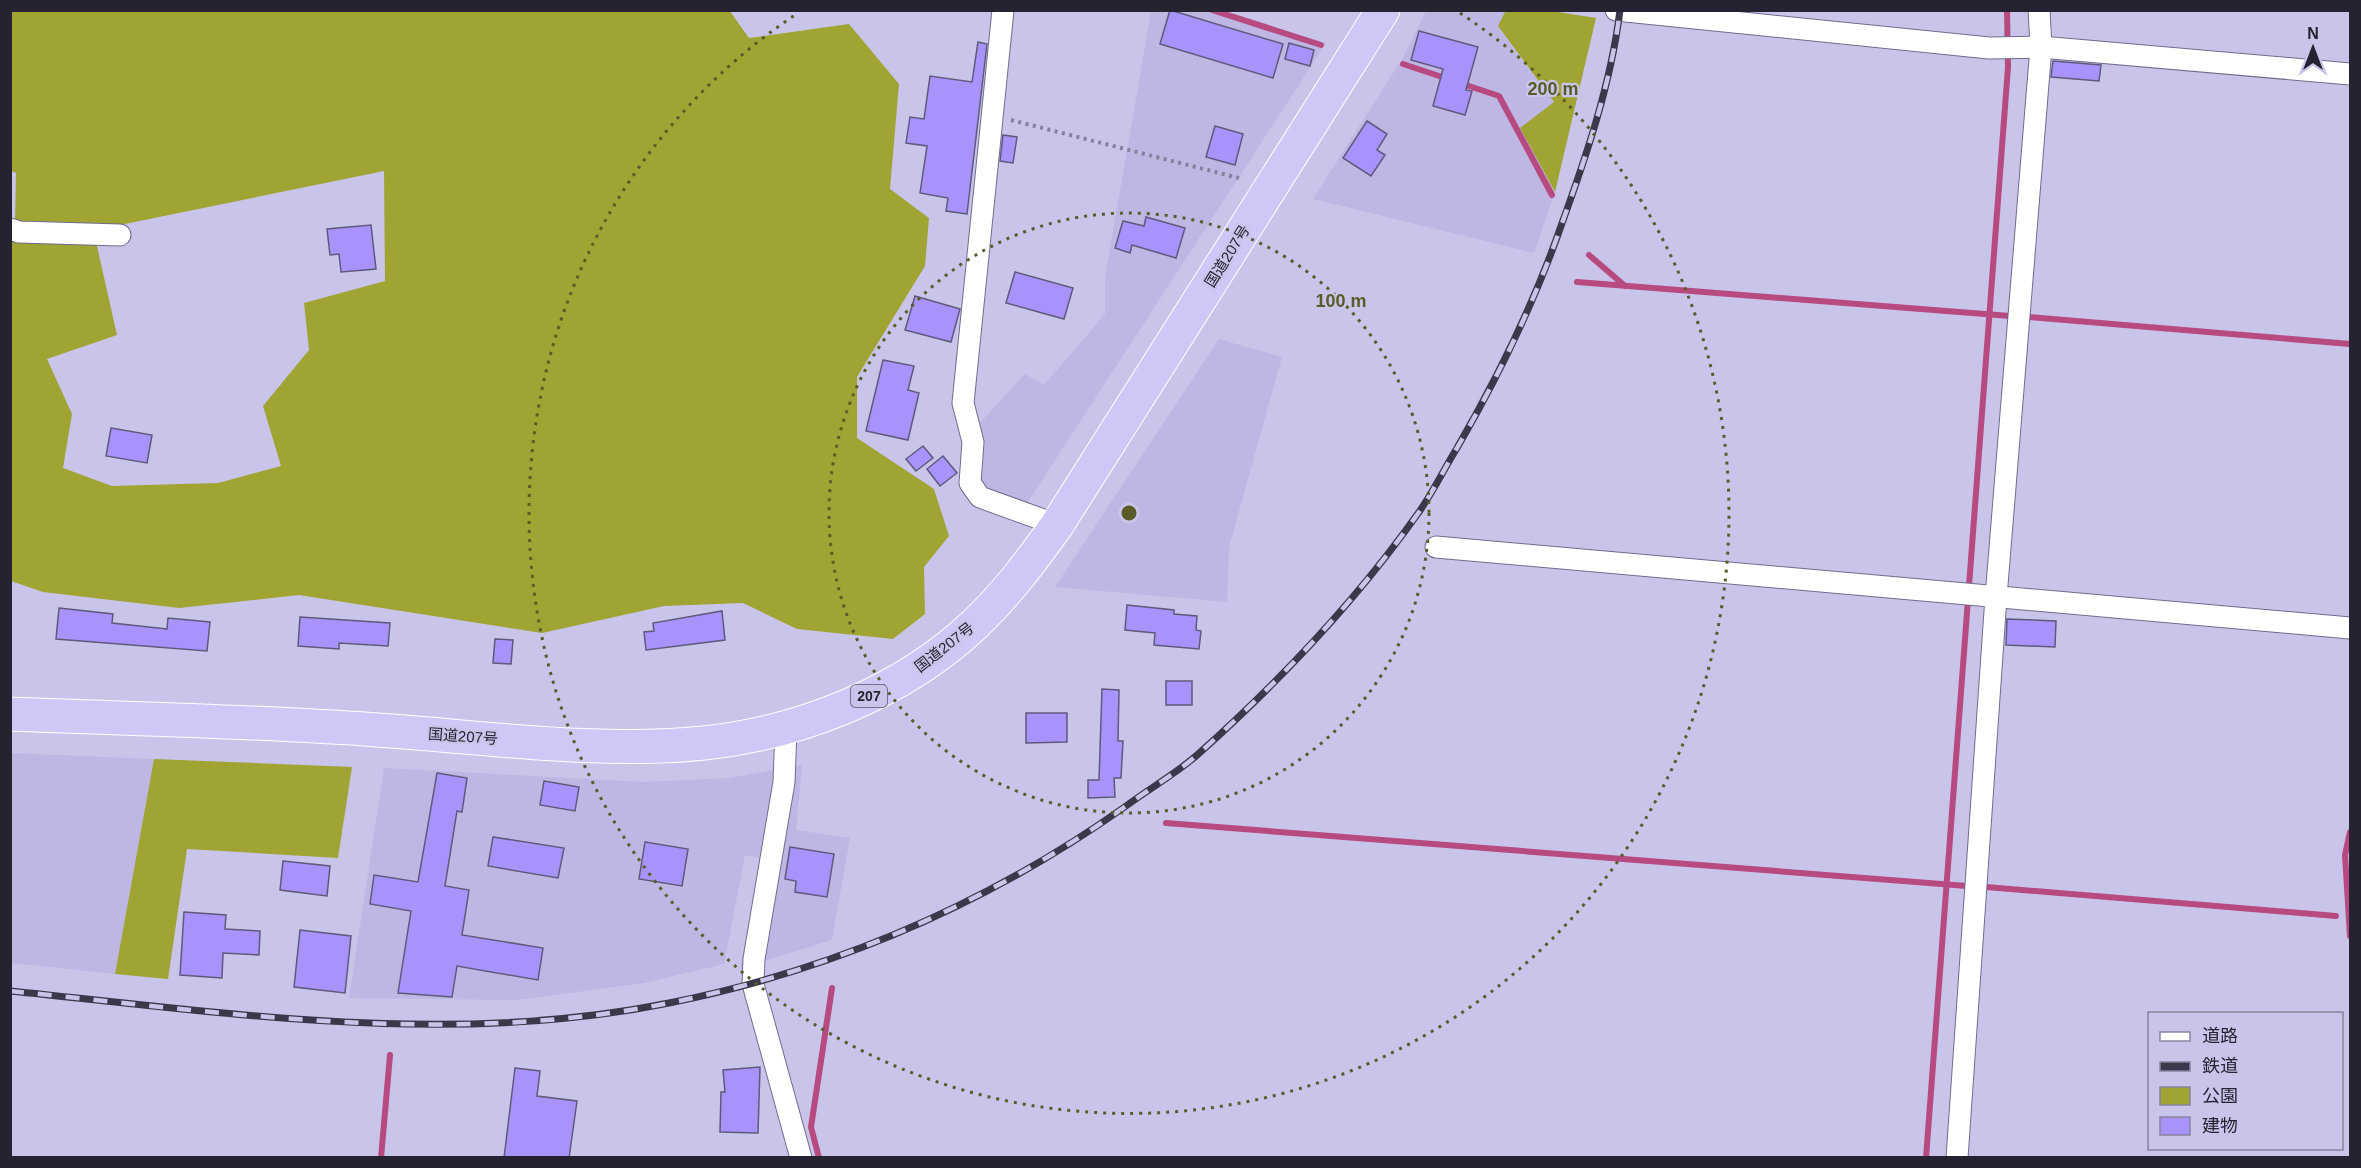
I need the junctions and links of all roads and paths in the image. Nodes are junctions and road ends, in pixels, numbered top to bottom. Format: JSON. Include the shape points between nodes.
{"nodes":[{"id":1,"x":1003,"y":10,"type":"edge"},
{"id":2,"x":1383,"y":10,"type":"edge"},
{"id":3,"x":1616,"y":10,"type":"edge"},
{"id":4,"x":2039,"y":10,"type":"edge"},
{"id":5,"x":2042,"y":47,"type":"junction"},
{"id":6,"x":2350,"y":74,"type":"edge"},
{"id":7,"x":992,"y":115,"type":"junction"},
{"id":8,"x":1239,"y":178,"type":"dead end"},
{"id":9,"x":10,"y":229,"type":"edge"},
{"id":10,"x":120,"y":234,"type":"dead end"},
{"id":11,"x":1057,"y":525,"type":"junction"},
{"id":12,"x":1436,"y":547,"type":"dead end"},
{"id":13,"x":1988,"y":596,"type":"junction"},
{"id":14,"x":2350,"y":628,"type":"edge"},
{"id":15,"x":10,"y":714,"type":"edge"},
{"id":16,"x":786,"y":729,"type":"junction"},
{"id":17,"x":801,"y":1158,"type":"edge"},
{"id":18,"x":1957,"y":1158,"type":"edge"}],
"edges":[{"from":1,"to":7,"type":"street"},
{"from":2,"to":11,"type":"highway","name":"国道207号","number":"207"},
{"from":3,"to":5,"type":"street","via":[[1997,48]]},
{"from":4,"to":5,"type":"street"},
{"from":5,"to":6,"type":"street"},
{"from":5,"to":13,"type":"street"},
{"from":7,"to":8,"type":"path"},
{"from":7,"to":11,"type":"street","via":[[963,403],[973,442],[970,483],[980,497]]},
{"from":9,"to":10,"type":"street"},
{"from":11,"to":16,"type":"highway","name":"国道207号","number":"207","via":[[1020,575],[973,625],[921,667],[864,698]]},
{"from":12,"to":13,"type":"street"},
{"from":13,"to":14,"type":"street"},
{"from":13,"to":18,"type":"street"},
{"from":15,"to":16,"type":"highway","name":"国道207号","number":"207","via":[[372,729],[607,746],[704,743]]},
{"from":16,"to":17,"type":"street","via":[[784,782],[753,984]]}]}
